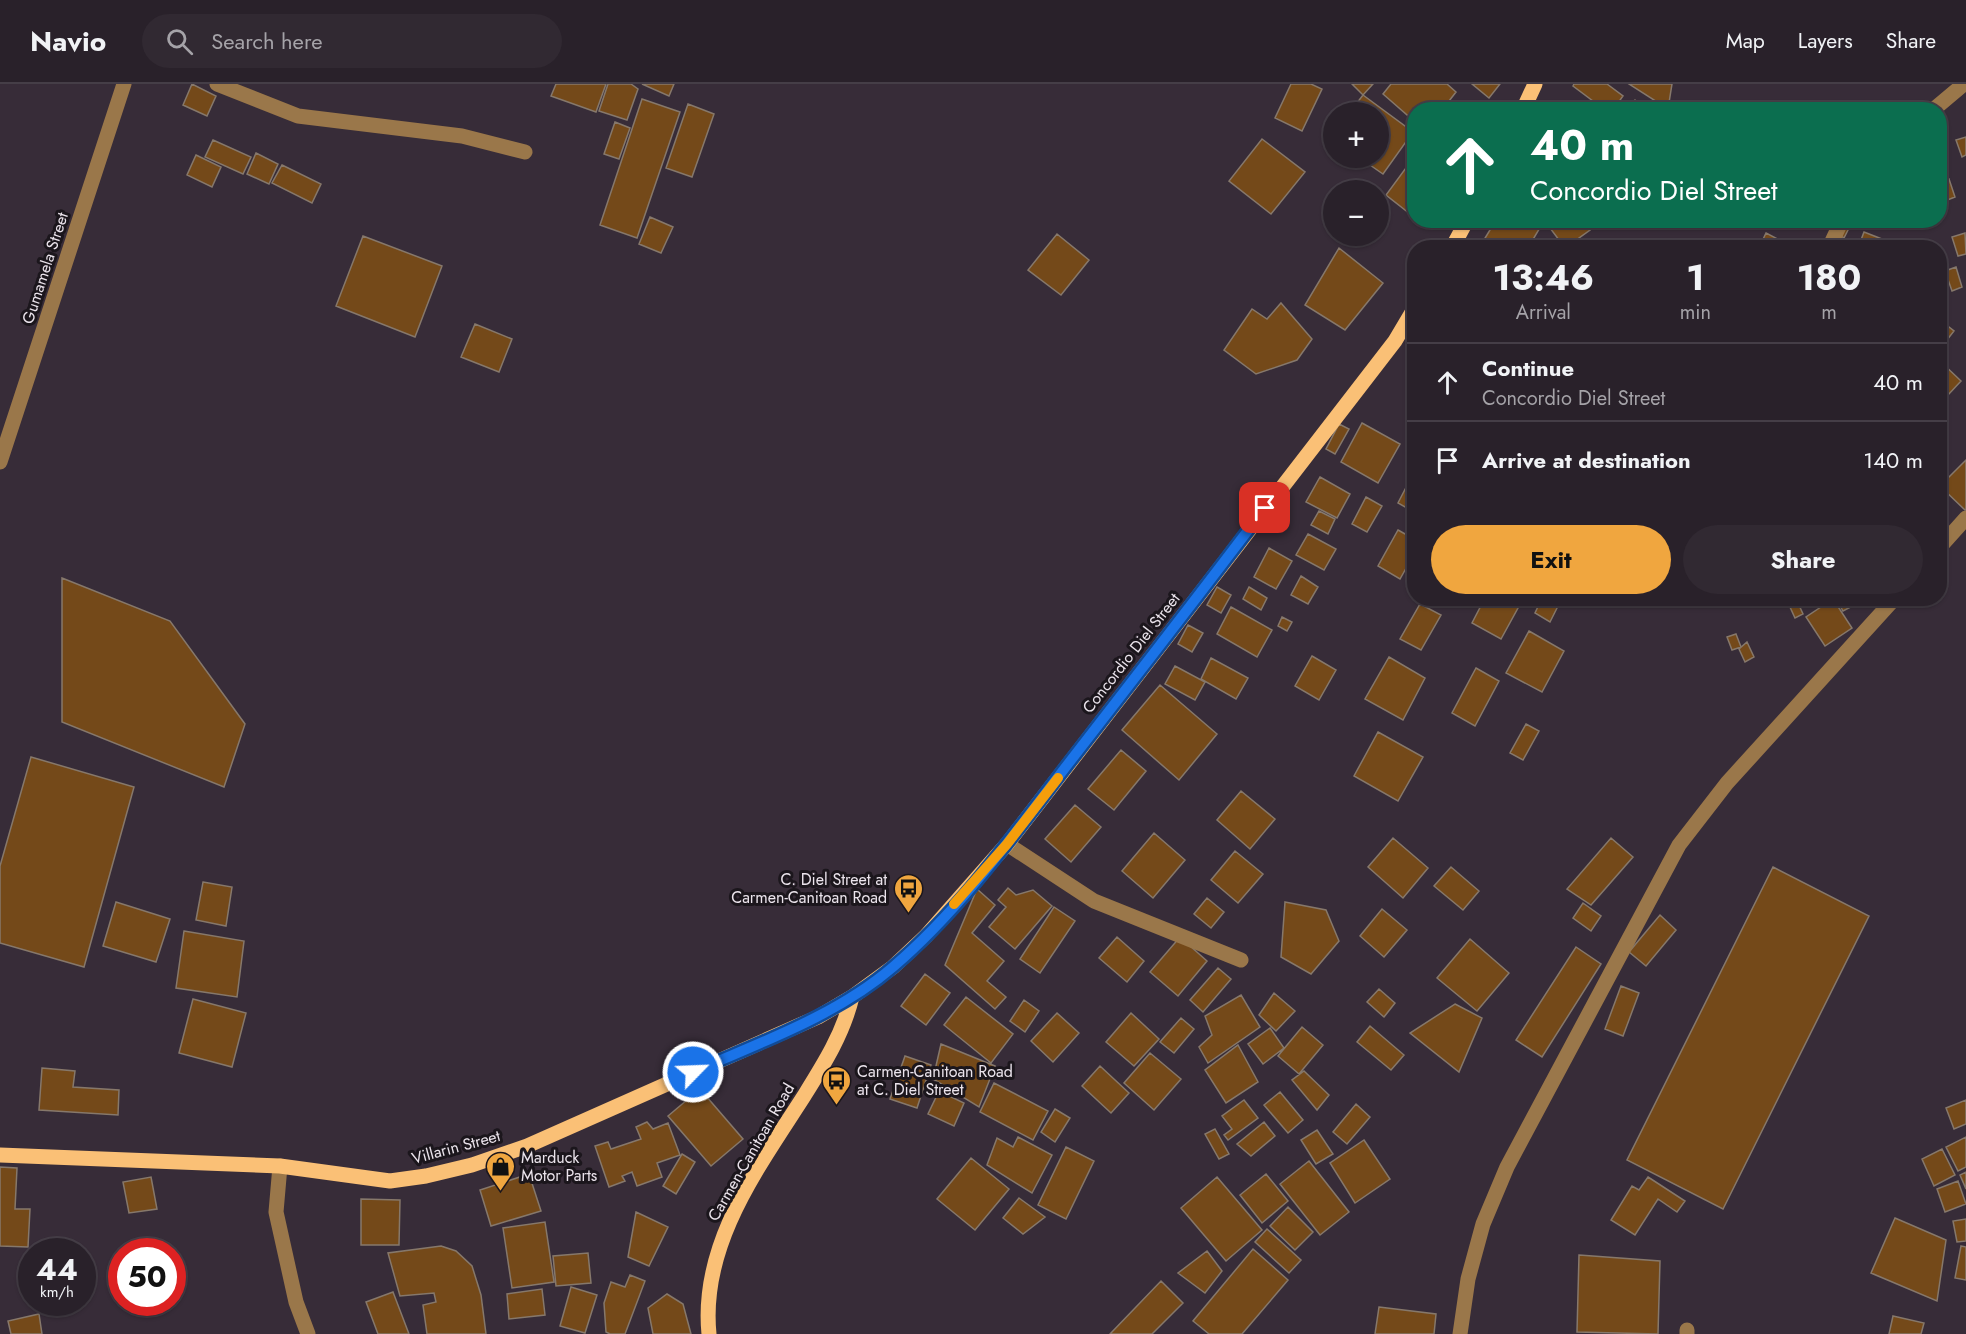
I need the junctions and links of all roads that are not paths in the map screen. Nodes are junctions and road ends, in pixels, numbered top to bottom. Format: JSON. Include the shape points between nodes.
{"nodes":[{"id":1,"x":124,"y":84,"type":"edge"},
{"id":2,"x":1535,"y":84,"type":"edge"},
{"id":3,"x":1964,"y":84,"type":"edge"},
{"id":4,"x":223,"y":85,"type":"edge"},
{"id":5,"x":1527,"y":102,"type":"edge"},
{"id":6,"x":1943,"y":102,"type":"edge"},
{"id":7,"x":525,"y":152,"type":"dead end"},
{"id":8,"x":1407,"y":321,"type":"edge"},
{"id":9,"x":0,"y":462,"type":"edge"},
{"id":10,"x":1966,"y":518,"type":"edge"},
{"id":11,"x":1947,"y":539,"type":"edge"},
{"id":12,"x":1888,"y":606,"type":"edge"},
{"id":13,"x":1007,"y":844,"type":"junction"},
{"id":14,"x":1241,"y":960,"type":"dead end"},
{"id":15,"x":852,"y":997,"type":"junction"},
{"id":16,"x":0,"y":1155,"type":"edge"},
{"id":17,"x":280,"y":1166,"type":"junction"},
{"id":18,"x":308,"y":1334,"type":"edge"},
{"id":19,"x":709,"y":1334,"type":"edge"},
{"id":20,"x":1461,"y":1334,"type":"edge"}],
"edges":[{"from":1,"to":9,"type":"street","name":"Gumamela Street"},
{"from":2,"to":5,"type":"main road"},
{"from":3,"to":6,"type":"street"},
{"from":4,"to":7,"type":"street","via":[[298,116],[462,136]]},
{"from":8,"to":13,"type":"main road","name":"Concordio Diel Street"},
{"from":10,"to":11,"type":"street"},
{"from":12,"to":20,"type":"street","via":[[1727,783],[1679,845],[1507,1167],[1483,1224],[1468,1279]]},
{"from":13,"to":14,"type":"street","via":[[1094,900]]},
{"from":13,"to":15,"type":"main road","name":"Concordio Diel Street","via":[[926,936],[893,968]]},
{"from":15,"to":17,"type":"main road","name":"Villarin Street","via":[[818,1017],[526,1146],[472,1165],[390,1181]]},
{"from":15,"to":19,"type":"main road","name":"Carmen-Canitoan Road","via":[[837,1040],[720,1241],[710,1277]]},
{"from":16,"to":17,"type":"main road","name":"Villarin Street"},
{"from":17,"to":18,"type":"street","via":[[276,1212],[279,1230]]}]}
